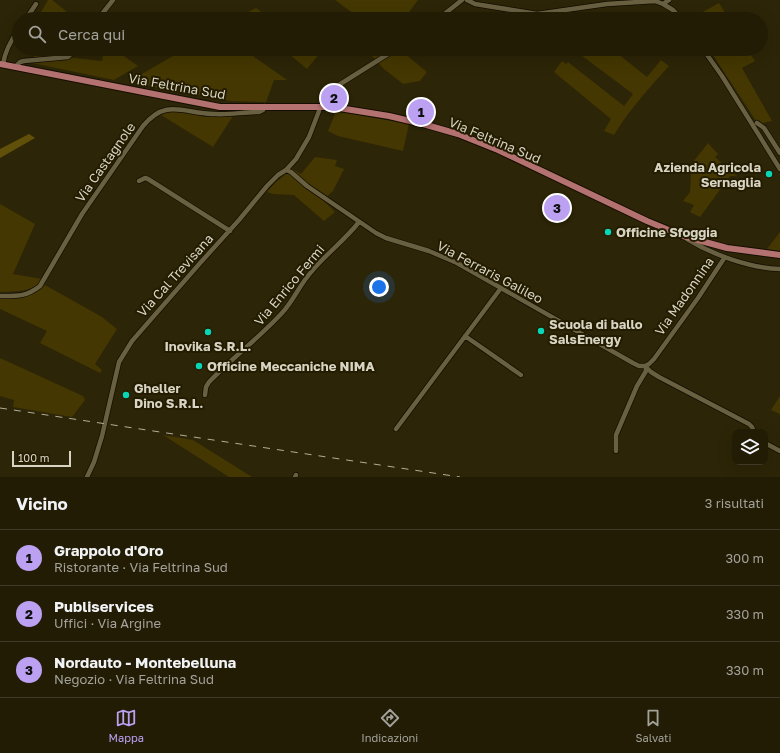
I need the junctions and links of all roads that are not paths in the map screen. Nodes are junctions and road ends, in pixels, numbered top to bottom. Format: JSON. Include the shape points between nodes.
{"nodes":[{"id":1,"x":113,"y":0,"type":"edge"},
{"id":2,"x":462,"y":0,"type":"edge"},
{"id":3,"x":467,"y":0,"type":"edge"},
{"id":4,"x":669,"y":0,"type":"edge"},
{"id":5,"x":36,"y":4,"type":"dead end"},
{"id":6,"x":663,"y":4,"type":"junction"},
{"id":7,"x":31,"y":12,"type":"edge"},
{"id":8,"x":104,"y":12,"type":"edge"},
{"id":9,"x":447,"y":12,"type":"edge"},
{"id":10,"x":525,"y":12,"type":"edge"},
{"id":11,"x":551,"y":12,"type":"edge"},
{"id":12,"x":676,"y":12,"type":"edge"},
{"id":13,"x":12,"y":40,"type":"edge"},
{"id":14,"x":69,"y":56,"type":"edge"},
{"id":15,"x":385,"y":56,"type":"edge"},
{"id":16,"x":708,"y":56,"type":"edge"},
{"id":17,"x":1,"y":64,"type":"edge"},
{"id":18,"x":15,"y":67,"type":"junction"},
{"id":19,"x":265,"y":106,"type":"junction"},
{"id":20,"x":320,"y":109,"type":"junction"},
{"id":21,"x":757,"y":123,"type":"dead end"},
{"id":22,"x":780,"y":153,"type":"edge"},
{"id":23,"x":780,"y":169,"type":"edge"},
{"id":24,"x":286,"y":170,"type":"junction"},
{"id":25,"x":140,"y":180,"type":"dead end"},
{"id":26,"x":358,"y":222,"type":"junction"},
{"id":27,"x":230,"y":231,"type":"junction"},
{"id":28,"x":683,"y":236,"type":"junction"},
{"id":29,"x":780,"y":255,"type":"edge"},
{"id":30,"x":725,"y":257,"type":"junction"},
{"id":31,"x":780,"y":269,"type":"edge"},
{"id":32,"x":501,"y":288,"type":"junction"},
{"id":33,"x":0,"y":296,"type":"edge"},
{"id":34,"x":465,"y":336,"type":"junction"},
{"id":35,"x":645,"y":366,"type":"junction"},
{"id":36,"x":521,"y":375,"type":"dead end"},
{"id":37,"x":205,"y":395,"type":"dead end"},
{"id":38,"x":396,"y":429,"type":"dead end"},
{"id":39,"x":753,"y":429,"type":"edge"},
{"id":40,"x":768,"y":445,"type":"edge"},
{"id":41,"x":616,"y":451,"type":"dead end"},
{"id":42,"x":780,"y":451,"type":"edge"},
{"id":43,"x":87,"y":477,"type":"edge"}],
"edges":[{"from":1,"to":8,"type":"street"},
{"from":2,"to":9,"type":"street"},
{"from":3,"to":10,"type":"street","via":[[475,4]]},
{"from":4,"to":6,"type":"street"},
{"from":5,"to":7,"type":"street"},
{"from":6,"to":11,"type":"street","via":[[655,1],[607,4]]},
{"from":6,"to":12,"type":"street"},
{"from":13,"to":17,"type":"street"},
{"from":14,"to":18,"type":"street","via":[[24,61]]},
{"from":15,"to":20,"type":"street","name":"Via Cal Trevisana","via":[[324,96]]},
{"from":16,"to":23,"type":"street"},
{"from":17,"to":18,"type":"main road","name":"Via Feltrina Sud"},
{"from":18,"to":19,"type":"main road","name":"Via Feltrina Sud","via":[[220,107]]},
{"from":19,"to":20,"type":"main road","name":"Via Feltrina Sud"},
{"from":19,"to":33,"type":"street","name":"Via Castagnole","via":[[259,112],[217,114],[169,108],[154,116],[143,126],[82,214],[40,286],[31,293]]},
{"from":20,"to":24,"type":"street","name":"Via Cal Trevisana","via":[[302,150]]},
{"from":20,"to":28,"type":"main road","name":"Via Feltrina Sud","via":[[339,108],[389,116],[458,134],[498,150],[647,222]]},
{"from":21,"to":22,"type":"street","via":[[764,128]]},
{"from":24,"to":26,"type":"street","name":"Via Ferraris Galileo"},
{"from":24,"to":27,"type":"street","name":"Via Cal Trevisana","via":[[271,182]]},
{"from":25,"to":27,"type":"street","via":[[148,179]]},
{"from":26,"to":32,"type":"street","name":"Via Ferraris Galileo","via":[[386,238],[429,251],[451,261]]},
{"from":26,"to":37,"type":"street","name":"Via Enrico Fermi","via":[[305,278],[292,301],[281,313],[209,382]]},
{"from":27,"to":43,"type":"street","name":"Via Cal Trevisana","via":[[132,341],[119,362],[102,436]]},
{"from":28,"to":29,"type":"main road","name":"Via Feltrina Sud","via":[[727,248]]},
{"from":28,"to":30,"type":"street","name":"Via Madonnina"},
{"from":30,"to":31,"type":"street","name":"Via Madonnina","via":[[766,269]]},
{"from":30,"to":35,"type":"street","name":"Via Madonnina","via":[[654,359]]},
{"from":32,"to":34,"type":"street"},
{"from":32,"to":35,"type":"street","name":"Via Ferraris Galileo","via":[[633,363]]},
{"from":34,"to":36,"type":"street"},
{"from":34,"to":38,"type":"street"},
{"from":35,"to":39,"type":"street","name":"Via Ferraris Galileo","via":[[650,372],[749,424]]},
{"from":35,"to":41,"type":"street","via":[[646,371],[616,435]]},
{"from":40,"to":42,"type":"street"}]}
